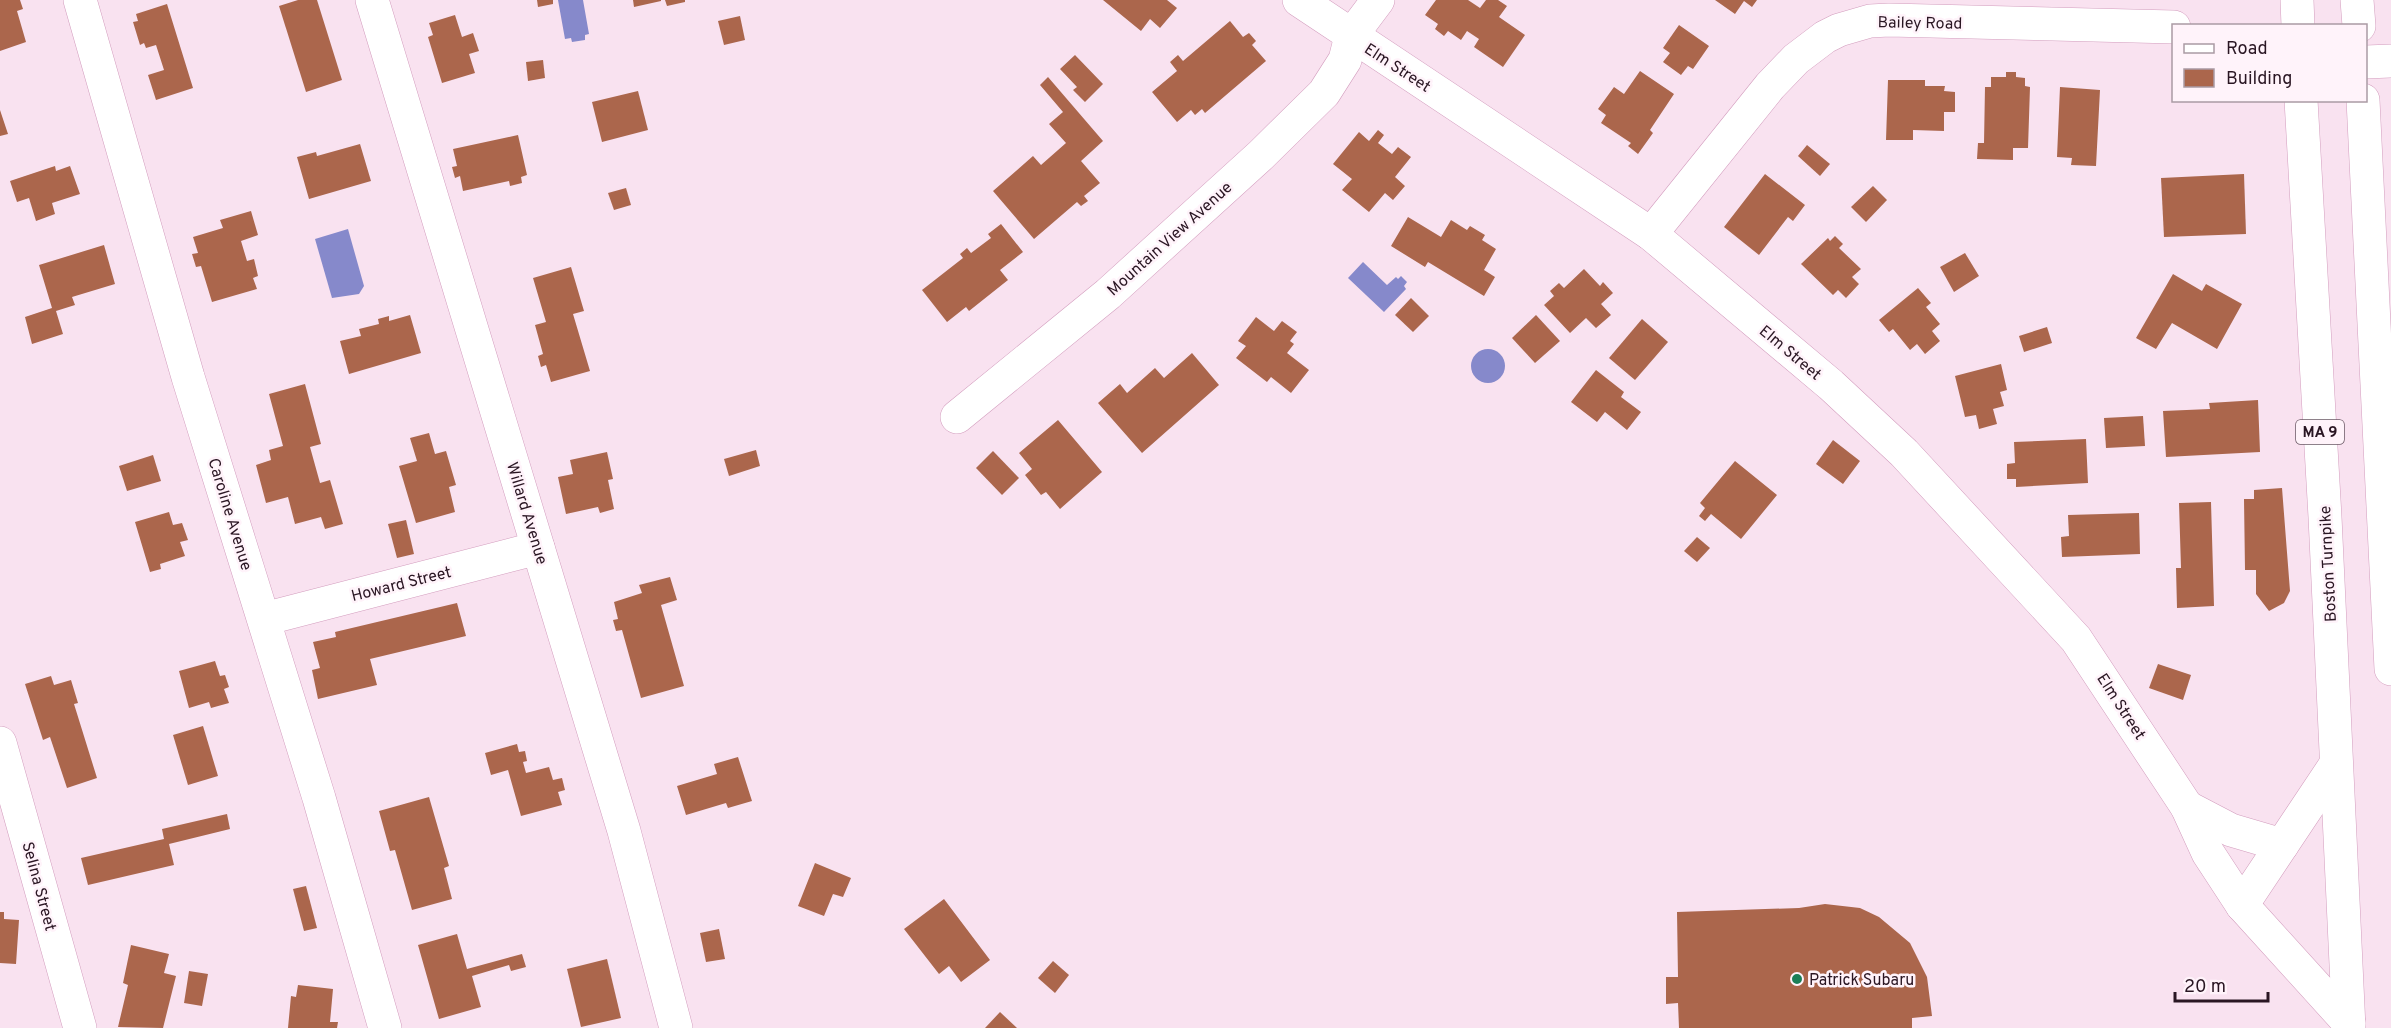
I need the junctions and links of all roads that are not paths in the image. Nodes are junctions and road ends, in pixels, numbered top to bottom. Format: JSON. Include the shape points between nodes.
{"nodes":[{"id":1,"x":80,"y":0,"type":"edge"},
{"id":2,"x":372,"y":0,"type":"edge"},
{"id":3,"x":1299,"y":0,"type":"edge"},
{"id":4,"x":1378,"y":0,"type":"edge"},
{"id":5,"x":2297,"y":0,"type":"edge"},
{"id":6,"x":2357,"y":0,"type":"edge"},
{"id":7,"x":2298,"y":24,"type":"edge"},
{"id":8,"x":2359,"y":24,"type":"edge"},
{"id":9,"x":2172,"y":27,"type":"edge"},
{"id":10,"x":1351,"y":36,"type":"junction"},
{"id":11,"x":2391,"y":61,"type":"edge"},
{"id":12,"x":2367,"y":62,"type":"edge"},
{"id":13,"x":2301,"y":102,"type":"edge"},
{"id":14,"x":2363,"y":102,"type":"edge"},
{"id":15,"x":1651,"y":234,"type":"junction"},
{"id":16,"x":2384,"y":400,"type":"edge"},
{"id":17,"x":957,"y":417,"type":"dead end"},
{"id":18,"x":538,"y":548,"type":"junction"},
{"id":19,"x":264,"y":619,"type":"junction"},
{"id":20,"x":2391,"y":669,"type":"edge"},
{"id":21,"x":0,"y":743,"type":"edge"},
{"id":22,"x":2336,"y":765,"type":"junction"},
{"id":23,"x":2187,"y":807,"type":"junction"},
{"id":24,"x":2282,"y":845,"type":"junction"},
{"id":25,"x":2242,"y":905,"type":"junction"},
{"id":26,"x":2349,"y":1026,"type":"edge"},
{"id":27,"x":80,"y":1028,"type":"edge"},
{"id":28,"x":385,"y":1028,"type":"edge"},
{"id":29,"x":676,"y":1028,"type":"edge"}],
"edges":[{"from":1,"to":19,"type":"main road","name":"Caroline Avenue","via":[[188,376]]},
{"from":2,"to":18,"type":"main road","name":"Willard Avenue"},
{"from":3,"to":10,"type":"main road","name":"Elm Street"},
{"from":4,"to":10,"type":"main road"},
{"from":5,"to":7,"type":"main road"},
{"from":6,"to":8,"type":"main road"},
{"from":9,"to":15,"type":"main road","name":"Bailey Road","via":[[1889,20],[1839,30],[1810,47],[1770,86]]},
{"from":10,"to":15,"type":"main road","name":"Elm Street"},
{"from":10,"to":17,"type":"main road","name":"Mountain View Avenue","via":[[1346,60],[1324,93],[1261,155],[1108,294]]},
{"from":11,"to":12,"type":"main road"},
{"from":13,"to":22,"type":"main road","name":"Boston Turnpike","number":"MA 9"},
{"from":14,"to":16,"type":"main road"},
{"from":15,"to":23,"type":"main road","name":"Elm Street","via":[[1831,385],[1904,453],[2076,639]]},
{"from":16,"to":20,"type":"main road"},
{"from":18,"to":19,"type":"main road","name":"Howard Street"},
{"from":18,"to":29,"type":"main road","name":"Willard Avenue","via":[[624,831]]},
{"from":19,"to":28,"type":"main road","name":"Caroline Avenue"},
{"from":21,"to":27,"type":"main road","name":"Selina Street"},
{"from":22,"to":24,"type":"main road"},
{"from":22,"to":26,"type":"main road","name":"Boston Turnpike","number":"MA 9"},
{"from":23,"to":24,"type":"main road","name":"Elm Street","via":[[2231,830]]},
{"from":23,"to":25,"type":"main road","name":"Elm Street","via":[[2208,853]]},
{"from":24,"to":25,"type":"main road"},
{"from":25,"to":26,"type":"main road","name":"Elm Street"}]}
